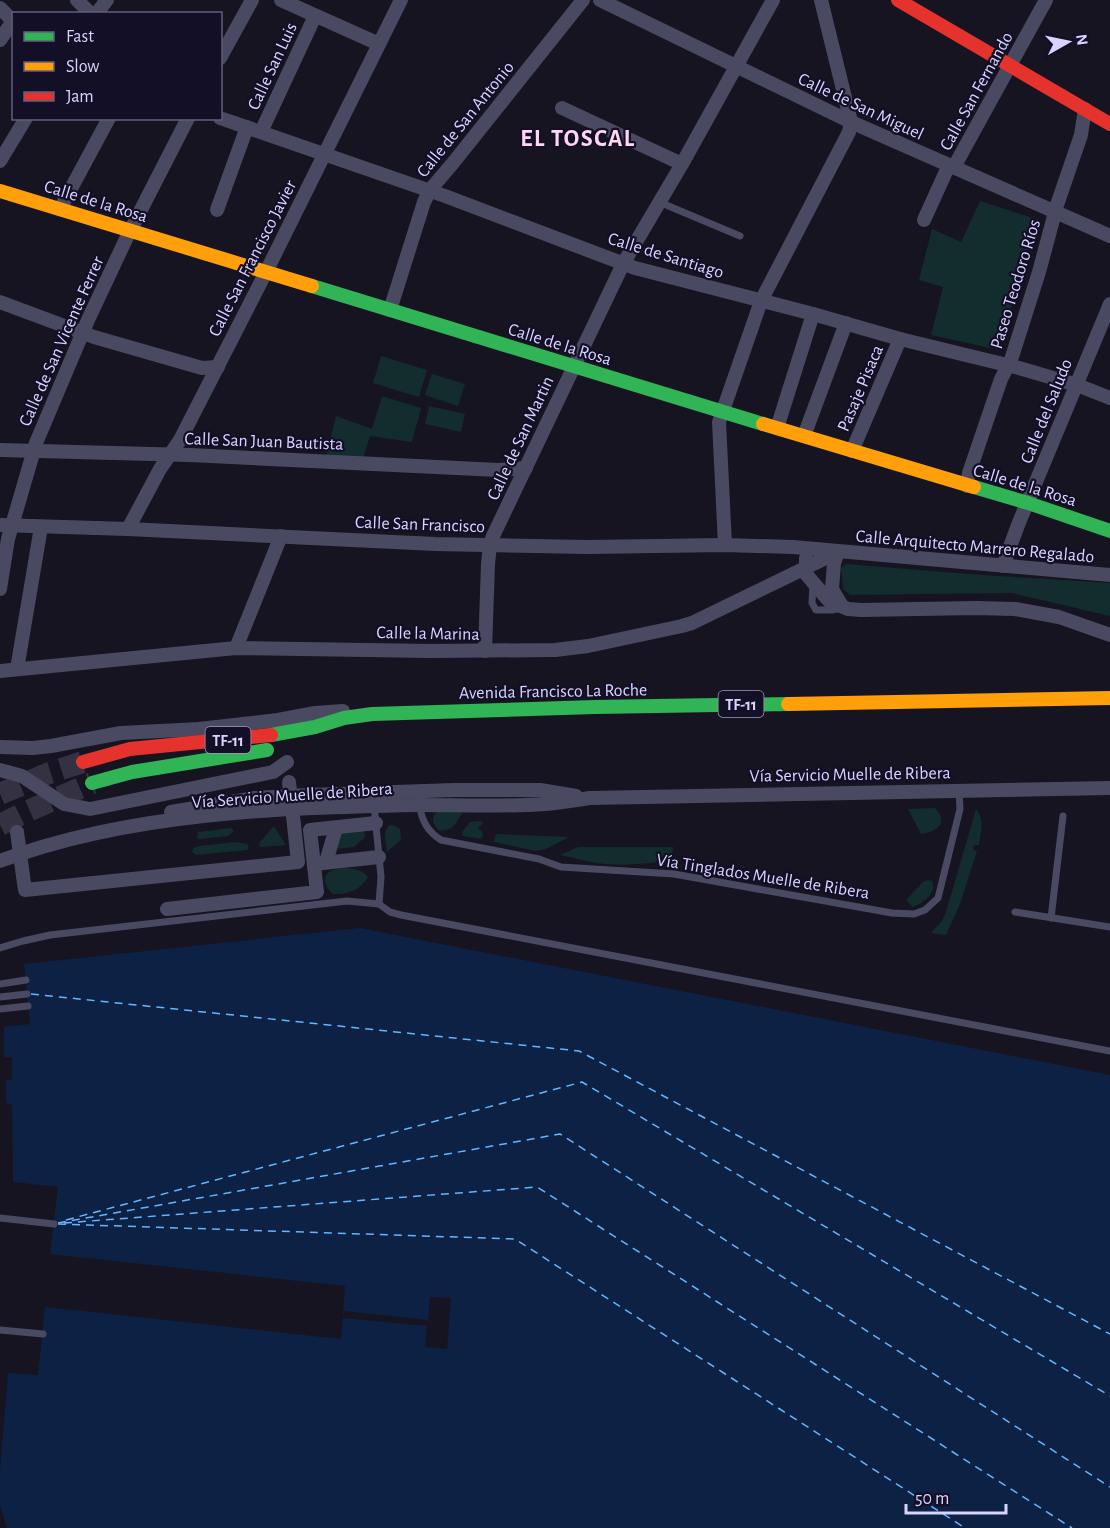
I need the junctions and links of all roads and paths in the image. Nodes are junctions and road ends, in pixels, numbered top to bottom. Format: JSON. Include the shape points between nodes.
{"nodes":[{"id":1,"x":77,"y":0,"type":"edge"},
{"id":2,"x":107,"y":0,"type":"edge"},
{"id":3,"x":252,"y":0,"type":"edge"},
{"id":4,"x":281,"y":0,"type":"edge"},
{"id":5,"x":401,"y":0,"type":"edge"},
{"id":6,"x":584,"y":0,"type":"edge"},
{"id":7,"x":600,"y":0,"type":"edge"},
{"id":8,"x":773,"y":0,"type":"edge"},
{"id":9,"x":822,"y":0,"type":"edge"},
{"id":10,"x":898,"y":0,"type":"edge"},
{"id":11,"x":1046,"y":0,"type":"edge"},
{"id":12,"x":0,"y":8,"type":"edge"},
{"id":13,"x":89,"y":12,"type":"edge"},
{"id":14,"x":98,"y":12,"type":"edge"},
{"id":15,"x":315,"y":16,"type":"junction"},
{"id":16,"x":12,"y":21,"type":"edge"},
{"id":17,"x":12,"y":23,"type":"edge"},
{"id":18,"x":0,"y":40,"type":"edge"},
{"id":19,"x":379,"y":44,"type":"junction"},
{"id":20,"x":222,"y":54,"type":"edge"},
{"id":21,"x":735,"y":66,"type":"junction"},
{"id":22,"x":1011,"y":66,"type":"junction"},
{"id":23,"x":562,"y":108,"type":"dead end"},
{"id":24,"x":1085,"y":109,"type":"junction"},
{"id":25,"x":222,"y":119,"type":"edge"},
{"id":26,"x":25,"y":120,"type":"edge"},
{"id":27,"x":108,"y":120,"type":"edge"},
{"id":28,"x":187,"y":120,"type":"edge"},
{"id":29,"x":851,"y":122,"type":"junction"},
{"id":30,"x":1110,"y":124,"type":"edge"},
{"id":31,"x":247,"y":127,"type":"junction"},
{"id":32,"x":261,"y":132,"type":"junction"},
{"id":33,"x":324,"y":154,"type":"junction"},
{"id":34,"x":0,"y":161,"type":"edge"},
{"id":35,"x":682,"y":164,"type":"junction"},
{"id":36,"x":952,"y":166,"type":"junction"},
{"id":37,"x":430,"y":190,"type":"junction"},
{"id":38,"x":0,"y":191,"type":"edge"},
{"id":39,"x":659,"y":202,"type":"junction"},
{"id":40,"x":60,"y":209,"type":"junction"},
{"id":41,"x":217,"y":210,"type":"dead end"},
{"id":42,"x":1055,"y":213,"type":"junction"},
{"id":43,"x":924,"y":220,"type":"dead end"},
{"id":44,"x":129,"y":231,"type":"junction"},
{"id":45,"x":740,"y":236,"type":"dead end"},
{"id":46,"x":1110,"y":236,"type":"edge"},
{"id":47,"x":623,"y":264,"type":"junction"},
{"id":48,"x":266,"y":272,"type":"junction"},
{"id":49,"x":0,"y":302,"type":"edge"},
{"id":50,"x":761,"y":302,"type":"junction"},
{"id":51,"x":1110,"y":304,"type":"edge"},
{"id":52,"x":390,"y":310,"type":"junction"},
{"id":53,"x":813,"y":314,"type":"junction"},
{"id":54,"x":846,"y":323,"type":"junction"},
{"id":55,"x":82,"y":333,"type":"junction"},
{"id":56,"x":900,"y":339,"type":"junction"},
{"id":57,"x":1008,"y":366,"type":"junction"},
{"id":58,"x":218,"y":367,"type":"junction"},
{"id":59,"x":574,"y":367,"type":"junction"},
{"id":60,"x":1077,"y":385,"type":"junction"},
{"id":61,"x":1110,"y":398,"type":"edge"},
{"id":62,"x":722,"y":412,"type":"junction"},
{"id":63,"x":777,"y":428,"type":"junction"},
{"id":64,"x":804,"y":436,"type":"junction"},
{"id":65,"x":0,"y":450,"type":"edge"},
{"id":66,"x":33,"y":451,"type":"junction"},
{"id":67,"x":852,"y":451,"type":"junction"},
{"id":68,"x":170,"y":455,"type":"junction"},
{"id":69,"x":526,"y":468,"type":"junction"},
{"id":70,"x":967,"y":486,"type":"junction"},
{"id":71,"x":1028,"y":503,"type":"junction"},
{"id":72,"x":6,"y":525,"type":"edge"},
{"id":73,"x":41,"y":527,"type":"junction"},
{"id":74,"x":128,"y":529,"type":"junction"},
{"id":75,"x":1110,"y":531,"type":"edge"},
{"id":76,"x":281,"y":536,"type":"junction"},
{"id":77,"x":490,"y":545,"type":"junction"},
{"id":78,"x":725,"y":545,"type":"junction"},
{"id":79,"x":806,"y":547,"type":"junction"},
{"id":80,"x":838,"y":552,"type":"junction"},
{"id":81,"x":1003,"y":566,"type":"junction"},
{"id":82,"x":806,"y":567,"type":"junction"},
{"id":83,"x":1110,"y":575,"type":"edge"},
{"id":84,"x":813,"y":582,"type":"junction"},
{"id":85,"x":0,"y":589,"type":"edge"},
{"id":86,"x":843,"y":608,"type":"junction"},
{"id":87,"x":816,"y":610,"type":"junction"},
{"id":88,"x":815,"y":619,"type":"dead end"},
{"id":89,"x":1110,"y":635,"type":"edge"},
{"id":90,"x":236,"y":648,"type":"junction"},
{"id":91,"x":485,"y":651,"type":"junction"},
{"id":92,"x":17,"y":669,"type":"junction"},
{"id":93,"x":0,"y":671,"type":"edge"},
{"id":94,"x":1110,"y":698,"type":"edge"},
{"id":95,"x":372,"y":720,"type":"junction"},
{"id":96,"x":490,"y":724,"type":"dead end"},
{"id":97,"x":316,"y":740,"type":"dead end"},
{"id":98,"x":0,"y":747,"type":"edge"},
{"id":99,"x":286,"y":756,"type":"junction"},
{"id":100,"x":83,"y":762,"type":"tunnel mouth"},
{"id":101,"x":0,"y":770,"type":"edge"},
{"id":102,"x":92,"y":783,"type":"tunnel mouth"},
{"id":103,"x":1110,"y":788,"type":"edge"},
{"id":104,"x":959,"y":790,"type":"junction"},
{"id":105,"x":418,"y":798,"type":"junction"},
{"id":106,"x":374,"y":799,"type":"junction"},
{"id":107,"x":1063,"y":816,"type":"dead end"},
{"id":108,"x":376,"y":823,"type":"junction"},
{"id":109,"x":336,"y":828,"type":"junction"},
{"id":110,"x":17,"y":832,"type":"dead end"},
{"id":111,"x":0,"y":853,"type":"edge"},
{"id":112,"x":379,"y":856,"type":"junction"},
{"id":113,"x":0,"y":861,"type":"edge"},
{"id":114,"x":320,"y":863,"type":"junction"},
{"id":115,"x":379,"y":904,"type":"junction"},
{"id":116,"x":167,"y":909,"type":"dead end"},
{"id":117,"x":1016,"y":912,"type":"dead end"},
{"id":118,"x":1051,"y":918,"type":"junction"},
{"id":119,"x":1110,"y":927,"type":"edge"},
{"id":120,"x":0,"y":948,"type":"edge"},
{"id":121,"x":26,"y":980,"type":"dead end"},
{"id":122,"x":0,"y":984,"type":"edge"},
{"id":123,"x":27,"y":994,"type":"dead end"},
{"id":124,"x":0,"y":997,"type":"edge"},
{"id":125,"x":28,"y":1006,"type":"dead end"},
{"id":126,"x":0,"y":1009,"type":"edge"},
{"id":127,"x":1110,"y":1051,"type":"edge"},
{"id":128,"x":0,"y":1218,"type":"edge"},
{"id":129,"x":54,"y":1224,"type":"dead end"},
{"id":130,"x":0,"y":1330,"type":"edge"},
{"id":131,"x":43,"y":1334,"type":"dead end"}],
"edges":[{"from":1,"to":13,"type":"street"},
{"from":2,"to":14,"type":"street"},
{"from":3,"to":20,"type":"street"},
{"from":4,"to":15,"type":"street"},
{"from":5,"to":19,"type":"street","name":"Calle San Francisco Javier"},
{"from":6,"to":37,"type":"street","name":"Calle de San Antonio"},
{"from":7,"to":21,"type":"street","name":"Calle de San Miguel"},
{"from":8,"to":21,"type":"street","name":"Calle de San Martin"},
{"from":9,"to":29,"type":"street"},
{"from":10,"to":22,"type":"street"},
{"from":11,"to":22,"type":"street","name":"Calle San Fernando"},
{"from":12,"to":16,"type":"street"},
{"from":15,"to":19,"type":"street"},
{"from":15,"to":32,"type":"street","name":"Calle San Luis"},
{"from":17,"to":18,"type":"street"},
{"from":19,"to":33,"type":"street","name":"Calle San Francisco Javier"},
{"from":21,"to":29,"type":"street","name":"Calle de San Miguel"},
{"from":21,"to":35,"type":"street","name":"Calle de San Martin"},
{"from":22,"to":24,"type":"street"},
{"from":22,"to":36,"type":"street","name":"Calle San Fernando"},
{"from":23,"to":35,"type":"street"},
{"from":24,"to":30,"type":"street"},
{"from":24,"to":42,"type":"street","name":"Paseo Teodoro Ríos","via":[[1081,135]]},
{"from":25,"to":31,"type":"street","name":"Calle de Santiago"},
{"from":26,"to":34,"type":"street"},
{"from":27,"to":40,"type":"street"},
{"from":28,"to":44,"type":"street","name":"Calle de San Vicente Ferrer"},
{"from":29,"to":36,"type":"street","name":"Calle de San Miguel"},
{"from":29,"to":50,"type":"street"},
{"from":31,"to":32,"type":"street","name":"Calle de Santiago"},
{"from":31,"to":41,"type":"street"},
{"from":32,"to":33,"type":"street","name":"Calle de Santiago"},
{"from":33,"to":37,"type":"street","name":"Calle de Santiago"},
{"from":33,"to":48,"type":"street","name":"Calle San Francisco Javier"},
{"from":35,"to":39,"type":"street","name":"Calle de San Martin"},
{"from":36,"to":42,"type":"street","name":"Calle de San Miguel"},
{"from":36,"to":43,"type":"street","name":"Calle San Fernando"},
{"from":37,"to":47,"type":"street","name":"Calle de Santiago"},
{"from":37,"to":52,"type":"street","name":"Calle de San Antonio"},
{"from":38,"to":40,"type":"street","name":"Calle de la Rosa"},
{"from":39,"to":45,"type":"lane"},
{"from":39,"to":47,"type":"street","name":"Calle de San Martin"},
{"from":40,"to":44,"type":"street","name":"Calle de la Rosa"},
{"from":42,"to":46,"type":"street","name":"Calle de San Miguel"},
{"from":42,"to":57,"type":"street","name":"Paseo Teodoro Ríos"},
{"from":44,"to":48,"type":"street","name":"Calle de la Rosa"},
{"from":44,"to":55,"type":"street","name":"Calle de San Vicente Ferrer"},
{"from":47,"to":50,"type":"street","name":"Calle de Santiago"},
{"from":47,"to":59,"type":"street","name":"Calle de San Martin"},
{"from":48,"to":52,"type":"street","name":"Calle de la Rosa"},
{"from":48,"to":58,"type":"street","name":"Calle San Francisco Javier"},
{"from":49,"to":55,"type":"street"},
{"from":50,"to":53,"type":"street","name":"Calle de Santiago"},
{"from":50,"to":62,"type":"street"},
{"from":51,"to":60,"type":"street","name":"Calle del Saludo"},
{"from":52,"to":59,"type":"street","name":"Calle de la Rosa"},
{"from":53,"to":54,"type":"street","name":"Calle de Santiago"},
{"from":53,"to":63,"type":"street"},
{"from":54,"to":56,"type":"street","name":"Calle de Santiago"},
{"from":54,"to":64,"type":"street"},
{"from":55,"to":58,"type":"street","via":[[202,369]]},
{"from":55,"to":66,"type":"street","name":"Calle de San Vicente Ferrer"},
{"from":56,"to":57,"type":"street","name":"Calle de Santiago"},
{"from":56,"to":67,"type":"street","name":"Pasaje Pisaca"},
{"from":57,"to":60,"type":"street","name":"Calle de Santiago"},
{"from":57,"to":70,"type":"street","name":"Paseo Teodoro Ríos"},
{"from":58,"to":68,"type":"street","name":"Calle San Francisco Javier"},
{"from":59,"to":62,"type":"street","name":"Calle de la Rosa"},
{"from":59,"to":69,"type":"street","name":"Calle de San Martin"},
{"from":60,"to":61,"type":"street","name":"Calle de Santiago"},
{"from":60,"to":71,"type":"street","name":"Calle del Saludo"},
{"from":62,"to":63,"type":"street","name":"Calle de la Rosa"},
{"from":62,"to":78,"type":"street","via":[[718,429]]},
{"from":63,"to":64,"type":"street","name":"Calle de la Rosa"},
{"from":64,"to":67,"type":"street","name":"Calle de la Rosa"},
{"from":65,"to":66,"type":"street","name":"Calle San Juan Bautista"},
{"from":66,"to":68,"type":"street","name":"Calle San Juan Bautista"},
{"from":66,"to":72,"type":"street","name":"Calle de San Vicente Ferrer"},
{"from":67,"to":70,"type":"street","name":"Calle de la Rosa"},
{"from":68,"to":69,"type":"street","name":"Calle San Juan Bautista","via":[[498,470]]},
{"from":68,"to":74,"type":"street","name":"Calle San Francisco Javier"},
{"from":69,"to":77,"type":"street","name":"Calle de San Martin"},
{"from":70,"to":71,"type":"street","name":"Calle de la Rosa"},
{"from":71,"to":75,"type":"street","name":"Calle de la Rosa"},
{"from":71,"to":81,"type":"street","name":"Calle del Saludo"},
{"from":72,"to":73,"type":"street","name":"Calle San Francisco"},
{"from":72,"to":85,"type":"street","name":"Calle de San Vicente Ferrer","via":[[8,538]]},
{"from":73,"to":74,"type":"street","name":"Calle San Francisco"},
{"from":73,"to":92,"type":"street"},
{"from":74,"to":76,"type":"street","name":"Calle San Francisco"},
{"from":76,"to":77,"type":"street","name":"Calle San Francisco"},
{"from":76,"to":90,"type":"street"},
{"from":77,"to":78,"type":"street","name":"Calle San Francisco"},
{"from":77,"to":91,"type":"street","name":"Calle de San Martin"},
{"from":78,"to":79,"type":"street","name":"Calle San Francisco"},
{"from":79,"to":80,"type":"street","name":"Calle San Francisco"},
{"from":79,"to":82,"type":"street"},
{"from":80,"to":81,"type":"street","name":"Calle Arquitecto Marrero Regalado"},
{"from":80,"to":82,"type":"street","name":"Calle la Marina"},
{"from":80,"to":86,"type":"street","via":[[832,588]]},
{"from":81,"to":83,"type":"street","name":"Calle Arquitecto Marrero Regalado"},
{"from":82,"to":84,"type":"street"},
{"from":82,"to":91,"type":"street","name":"Calle la Marina","via":[[682,626],[570,649]]},
{"from":84,"to":86,"type":"street","via":[[829,601]]},
{"from":84,"to":87,"type":"lane","via":[[812,603]]},
{"from":86,"to":87,"type":"lane"},
{"from":86,"to":89,"type":"street","via":[[1015,609],[1059,617]]},
{"from":87,"to":88,"type":"lane"},
{"from":90,"to":91,"type":"street","name":"Calle la Marina"},
{"from":90,"to":92,"type":"street","name":"Calle la Marina"},
{"from":92,"to":93,"type":"street","name":"Calle la Marina"},
{"from":94,"to":95,"type":"street","name":"Avenida Francisco La Roche","number":"TF-11","via":[[595,707]]},
{"from":95,"to":96,"type":"street","name":"Avenida Francisco La Roche","number":"TF-11"},
{"from":95,"to":97,"type":"street","number":"TF-11"},
{"from":95,"to":98,"type":"street","name":"Avenida Francisco La Roche","via":[[339,711],[184,730],[121,733],[33,748]]},
{"from":95,"to":100,"type":"street","number":"TF-11","via":[[344,718],[281,734],[129,749]]},
{"from":99,"to":101,"type":"street","via":[[273,772],[90,809],[64,804],[22,776]]},
{"from":99,"to":102,"type":"street","number":"TF-11","via":[[132,772]]},
{"from":99,"to":110,"type":"street","bridge":true,"via":[[298,862],[25,890]]},
{"from":103,"to":104,"type":"street","name":"Vía Servicio Muelle de Ribera"},
{"from":104,"to":105,"type":"street","name":"Vía Servicio Muelle de Ribera","via":[[590,798],[540,790]]},
{"from":104,"to":105,"type":"lane","name":"Vía Tinglados Muelle de Ribera","via":[[960,809],[938,898],[926,910],[914,914],[674,874],[561,867],[441,840],[426,825]]},
{"from":105,"to":106,"type":"street","name":"Vía Servicio Muelle de Ribera"},
{"from":106,"to":108,"type":"lane"},
{"from":106,"to":111,"type":"street","name":"Vía Servicio Muelle de Ribera","via":[[280,796],[225,802],[82,828]]},
{"from":106,"to":113,"type":"street","name":"Vía Servicio Muelle de Ribera","via":[[124,828],[64,840]]},
{"from":107,"to":118,"type":"lane"},
{"from":108,"to":109,"type":"street"},
{"from":108,"to":112,"type":"lane"},
{"from":109,"to":114,"type":"street"},
{"from":109,"to":114,"type":"street","via":[[310,830]]},
{"from":112,"to":114,"type":"street"},
{"from":112,"to":115,"type":"lane"},
{"from":114,"to":116,"type":"street","via":[[317,892]]},
{"from":115,"to":120,"type":"lane","via":[[347,900],[50,935]]},
{"from":115,"to":127,"type":"lane","via":[[401,915]]},
{"from":117,"to":118,"type":"lane"},
{"from":118,"to":119,"type":"lane"},
{"from":121,"to":122,"type":"lane"},
{"from":123,"to":124,"type":"lane"},
{"from":125,"to":126,"type":"lane"},
{"from":128,"to":129,"type":"lane"},
{"from":130,"to":131,"type":"lane"}]}
